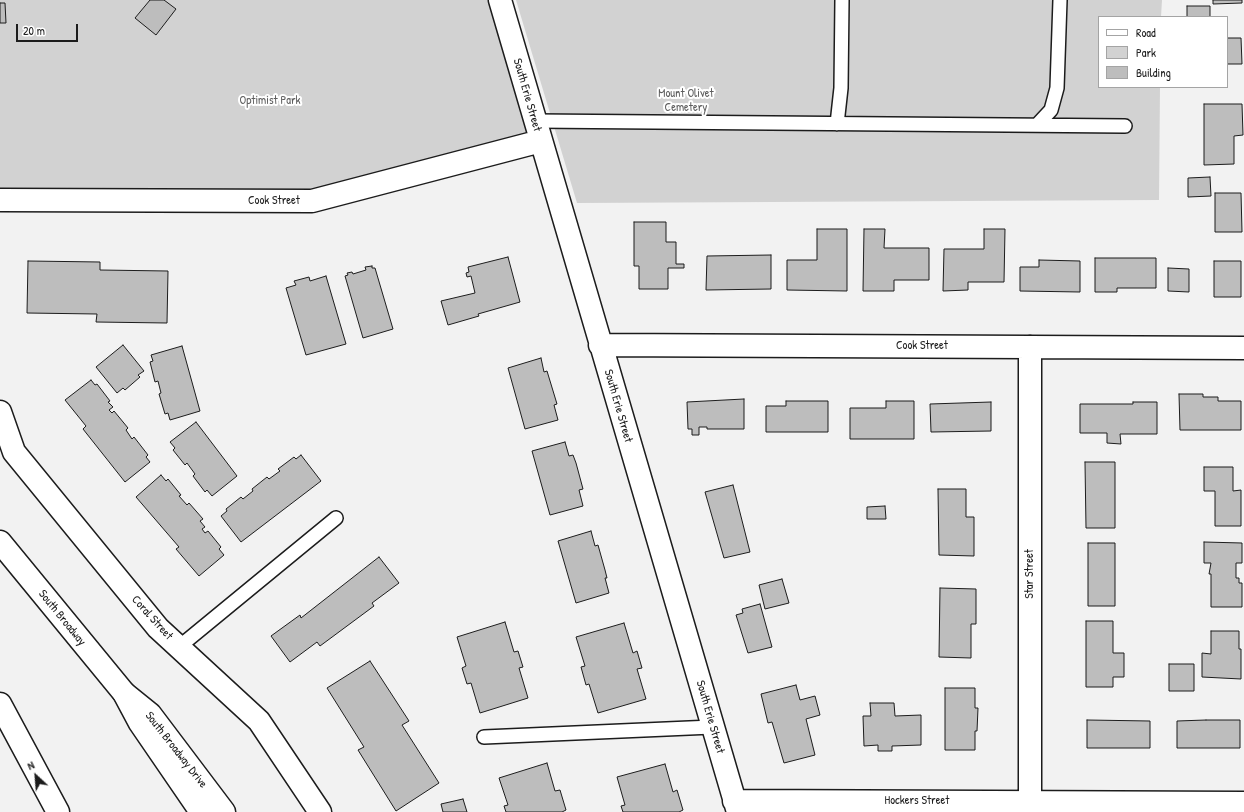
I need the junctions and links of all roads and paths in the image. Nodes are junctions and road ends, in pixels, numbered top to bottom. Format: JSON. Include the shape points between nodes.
{"nodes":[{"id":1,"x":500,"y":0,"type":"edge"},
{"id":2,"x":842,"y":0,"type":"edge"},
{"id":3,"x":1060,"y":0,"type":"edge"},
{"id":4,"x":837,"y":124,"type":"junction"},
{"id":5,"x":1037,"y":125,"type":"junction"},
{"id":6,"x":1125,"y":126,"type":"dead end"},
{"id":7,"x":538,"y":131,"type":"junction"},
{"id":8,"x":0,"y":200,"type":"edge"},
{"id":9,"x":600,"y":345,"type":"junction"},
{"id":10,"x":1030,"y":347,"type":"junction"},
{"id":11,"x":1244,"y":348,"type":"edge"},
{"id":12,"x":0,"y":412,"type":"edge"},
{"id":13,"x":336,"y":518,"type":"dead end"},
{"id":14,"x":0,"y":542,"type":"edge"},
{"id":15,"x":179,"y":647,"type":"junction"},
{"id":16,"x":124,"y":693,"type":"junction"},
{"id":17,"x":0,"y":704,"type":"edge"},
{"id":18,"x":712,"y":727,"type":"junction"},
{"id":19,"x":484,"y":737,"type":"dead end"},
{"id":20,"x":1030,"y":802,"type":"junction"},
{"id":21,"x":1244,"y":803,"type":"edge"},
{"id":22,"x":736,"y":806,"type":"edge"},
{"id":23,"x":58,"y":812,"type":"edge"},
{"id":24,"x":201,"y":812,"type":"edge"},
{"id":25,"x":224,"y":812,"type":"edge"},
{"id":26,"x":320,"y":812,"type":"edge"}],
"edges":[{"from":1,"to":7,"type":"street","name":"South Erie Street"},
{"from":2,"to":4,"type":"lane","via":[[841,88]]},
{"from":3,"to":5,"type":"lane","via":[[1057,88],[1051,110]]},
{"from":4,"to":5,"type":"lane"},
{"from":4,"to":7,"type":"lane"},
{"from":5,"to":6,"type":"lane"},
{"from":7,"to":8,"type":"street","name":"Cook Street","via":[[312,201]]},
{"from":7,"to":9,"type":"street","name":"South Erie Street"},
{"from":9,"to":10,"type":"street","name":"Cook Street"},
{"from":9,"to":18,"type":"street","name":"South Erie Street"},
{"from":10,"to":11,"type":"street","name":"Cook Street"},
{"from":10,"to":20,"type":"street","name":"Star Street"},
{"from":12,"to":15,"type":"street","name":"Coral Street","via":[[14,452],[158,628]]},
{"from":13,"to":15,"type":"lane"},
{"from":14,"to":16,"type":"street","name":"South Broadway"},
{"from":15,"to":26,"type":"street","name":"Coral Street","via":[[259,721]]},
{"from":16,"to":24,"type":"street","via":[[140,723]]},
{"from":16,"to":25,"type":"street","name":"South Broadway Drive","via":[[150,714]]},
{"from":17,"to":23,"type":"street"},
{"from":18,"to":19,"type":"lane"},
{"from":18,"to":22,"type":"street","name":"South Erie Street"},
{"from":20,"to":21,"type":"street","name":"Hockers Street"},
{"from":20,"to":22,"type":"street","name":"Hockers Street"}]}
